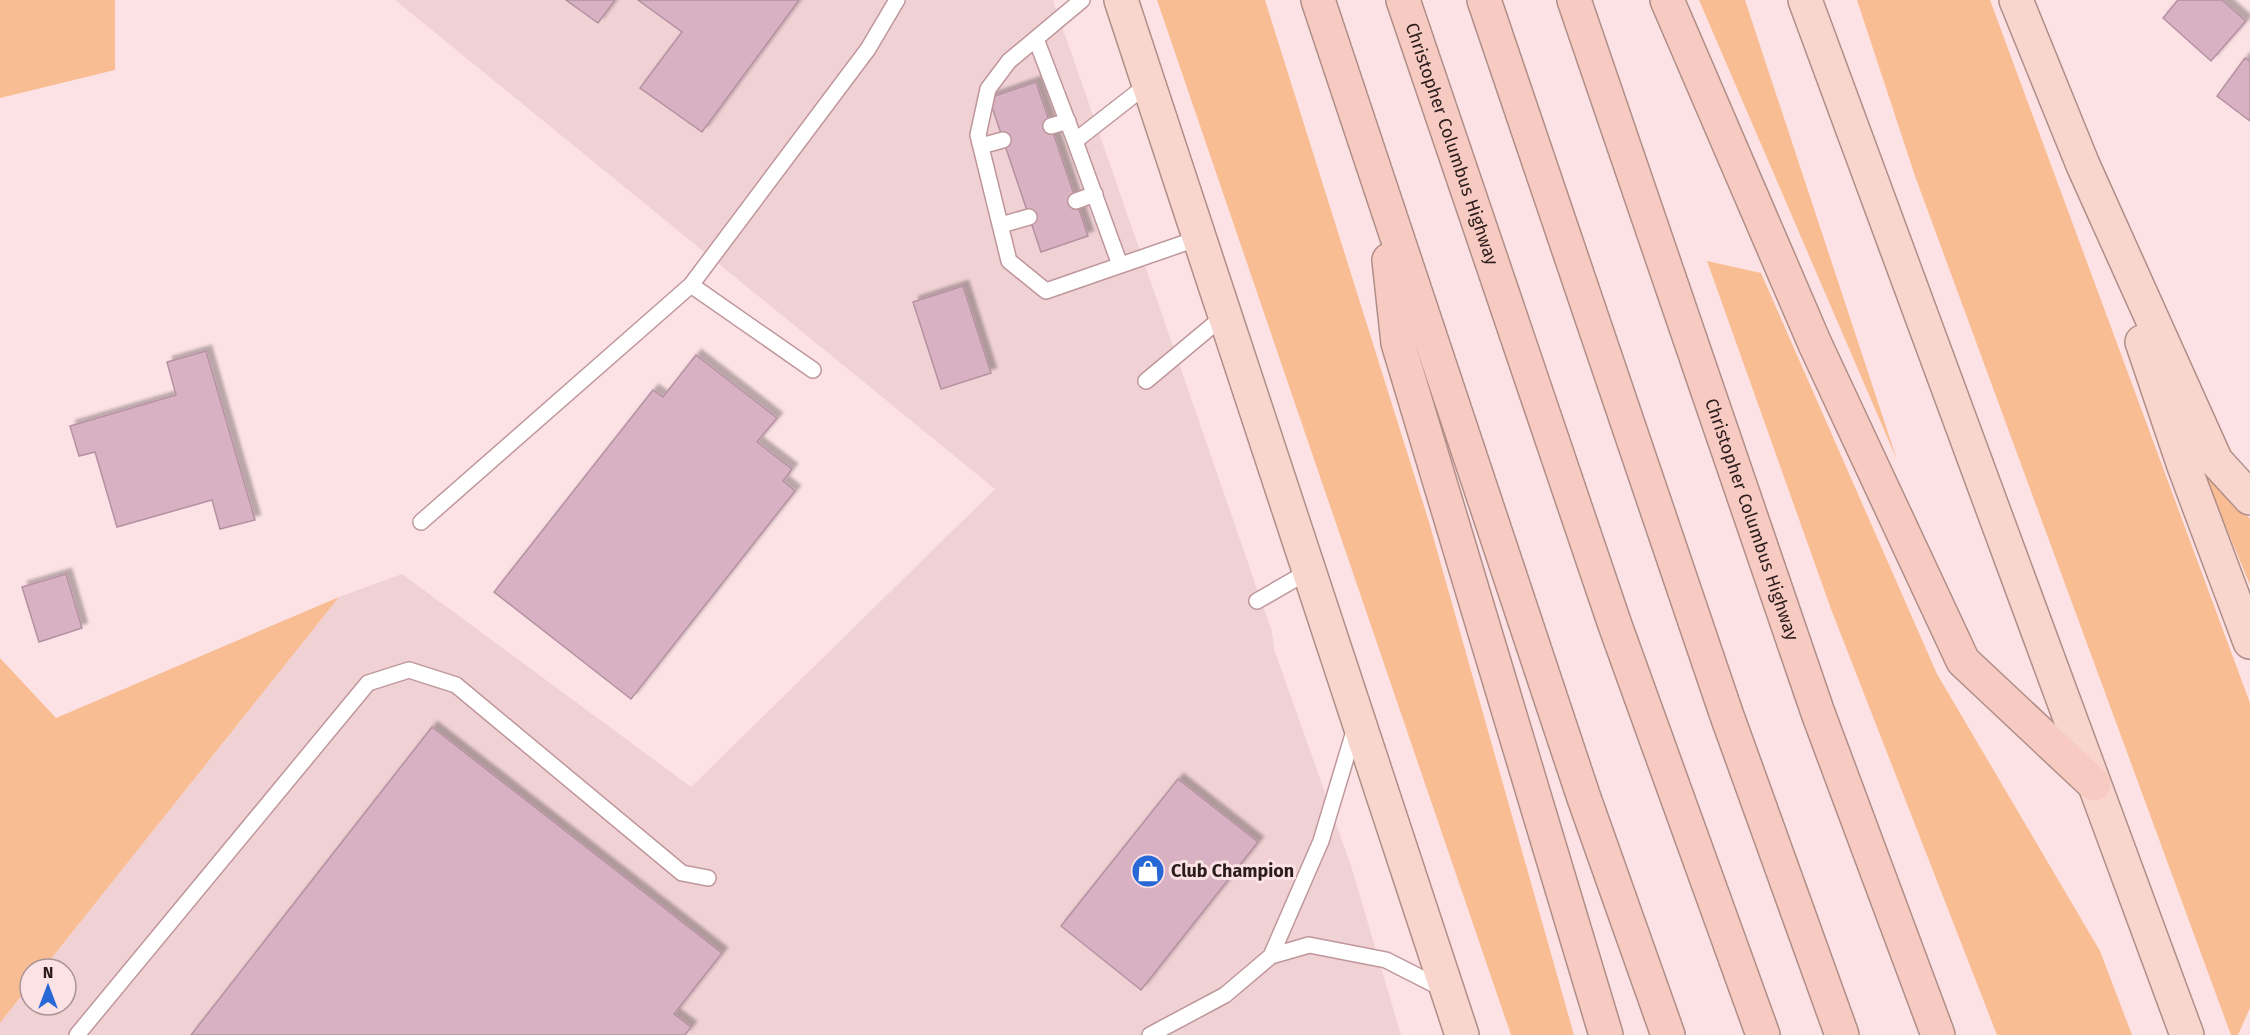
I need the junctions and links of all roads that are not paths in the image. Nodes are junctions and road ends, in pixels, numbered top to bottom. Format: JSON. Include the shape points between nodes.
{"nodes":[{"id":1,"x":897,"y":0,"type":"edge"},
{"id":2,"x":1082,"y":0,"type":"edge"},
{"id":3,"x":1121,"y":0,"type":"edge"},
{"id":4,"x":1318,"y":0,"type":"edge"},
{"id":5,"x":1403,"y":0,"type":"edge"},
{"id":6,"x":1484,"y":0,"type":"edge"},
{"id":7,"x":1574,"y":0,"type":"edge"},
{"id":8,"x":1667,"y":0,"type":"edge"},
{"id":9,"x":1805,"y":0,"type":"edge"},
{"id":10,"x":2016,"y":0,"type":"edge"},
{"id":11,"x":1036,"y":39,"type":"junction"},
{"id":12,"x":1148,"y":84,"type":"junction"},
{"id":13,"x":1068,"y":121,"type":"junction"},
{"id":14,"x":1051,"y":126,"type":"dead end"},
{"id":15,"x":1003,"y":140,"type":"dead end"},
{"id":16,"x":1076,"y":141,"type":"junction"},
{"id":17,"x":981,"y":146,"type":"junction"},
{"id":18,"x":2083,"y":165,"type":"junction"},
{"id":19,"x":1095,"y":194,"type":"junction"},
{"id":20,"x":1383,"y":199,"type":"junction"},
{"id":21,"x":1076,"y":201,"type":"dead end"},
{"id":22,"x":1029,"y":217,"type":"dead end"},
{"id":23,"x":1001,"y":225,"type":"junction"},
{"id":24,"x":1200,"y":238,"type":"junction"},
{"id":25,"x":1120,"y":265,"type":"junction"},
{"id":26,"x":691,"y":285,"type":"junction"},
{"id":27,"x":1225,"y":315,"type":"junction"},
{"id":28,"x":813,"y":370,"type":"dead end"},
{"id":29,"x":1146,"y":381,"type":"dead end"},
{"id":30,"x":2250,"y":498,"type":"edge"},
{"id":31,"x":421,"y":522,"type":"dead end"},
{"id":32,"x":1309,"y":571,"type":"junction"},
{"id":33,"x":1257,"y":601,"type":"dead end"},
{"id":34,"x":2250,"y":642,"type":"edge"},
{"id":35,"x":1358,"y":720,"type":"junction"},
{"id":36,"x":2094,"y":784,"type":"junction"},
{"id":37,"x":708,"y":878,"type":"dead end"},
{"id":38,"x":1271,"y":956,"type":"junction"},
{"id":39,"x":1448,"y":992,"type":"junction"},
{"id":40,"x":77,"y":1035,"type":"edge"},
{"id":41,"x":1150,"y":1035,"type":"edge"},
{"id":42,"x":1462,"y":1035,"type":"edge"},
{"id":43,"x":1606,"y":1035,"type":"edge"},
{"id":44,"x":1668,"y":1035,"type":"edge"},
{"id":45,"x":1763,"y":1035,"type":"edge"},
{"id":46,"x":1842,"y":1035,"type":"edge"},
{"id":47,"x":1938,"y":1035,"type":"edge"},
{"id":48,"x":2187,"y":1035,"type":"edge"}],
"edges":[{"from":1,"to":26,"type":"lane","via":[[868,49]]},
{"from":2,"to":11,"type":"lane"},
{"from":3,"to":12,"type":"highway"},
{"from":4,"to":20,"type":"highway"},
{"from":5,"to":45,"type":"highway","name":"Christopher Columbus Highway","via":[[1615,625]]},
{"from":6,"to":46,"type":"highway","via":[[1726,713]]},
{"from":7,"to":47,"type":"highway","name":"Christopher Columbus Highway","via":[[1818,712]]},
{"from":8,"to":36,"type":"highway","via":[[1815,344],[1963,661]]},
{"from":9,"to":36,"type":"highway"},
{"from":10,"to":18,"type":"highway"},
{"from":11,"to":13,"type":"lane"},
{"from":11,"to":17,"type":"lane","via":[[1009,62],[988,89],[978,135]]},
{"from":12,"to":16,"type":"lane"},
{"from":12,"to":24,"type":"highway"},
{"from":13,"to":14,"type":"lane"},
{"from":13,"to":16,"type":"lane"},
{"from":15,"to":17,"type":"lane"},
{"from":16,"to":19,"type":"lane"},
{"from":17,"to":23,"type":"lane"},
{"from":18,"to":30,"type":"highway","via":[[2216,461]]},
{"from":18,"to":34,"type":"highway","via":[[2184,466]]},
{"from":19,"to":21,"type":"lane"},
{"from":19,"to":25,"type":"lane"},
{"from":20,"to":43,"type":"highway","via":[[1398,342]]},
{"from":20,"to":44,"type":"highway","via":[[1584,798]]},
{"from":22,"to":23,"type":"lane"},
{"from":23,"to":25,"type":"lane","via":[[1009,261],[1046,291]]},
{"from":24,"to":25,"type":"lane"},
{"from":24,"to":27,"type":"highway"},
{"from":26,"to":28,"type":"lane"},
{"from":26,"to":31,"type":"lane"},
{"from":27,"to":29,"type":"lane"},
{"from":27,"to":32,"type":"highway"},
{"from":32,"to":33,"type":"lane"},
{"from":32,"to":35,"type":"highway"},
{"from":35,"to":38,"type":"lane","via":[[1321,841]]},
{"from":35,"to":39,"type":"highway"},
{"from":36,"to":48,"type":"highway"},
{"from":37,"to":40,"type":"lane","via":[[682,873],[456,685],[409,670],[368,683]]},
{"from":38,"to":39,"type":"lane","via":[[1309,945],[1386,960]]},
{"from":38,"to":41,"type":"lane","via":[[1225,995]]},
{"from":39,"to":42,"type":"highway"}]}
